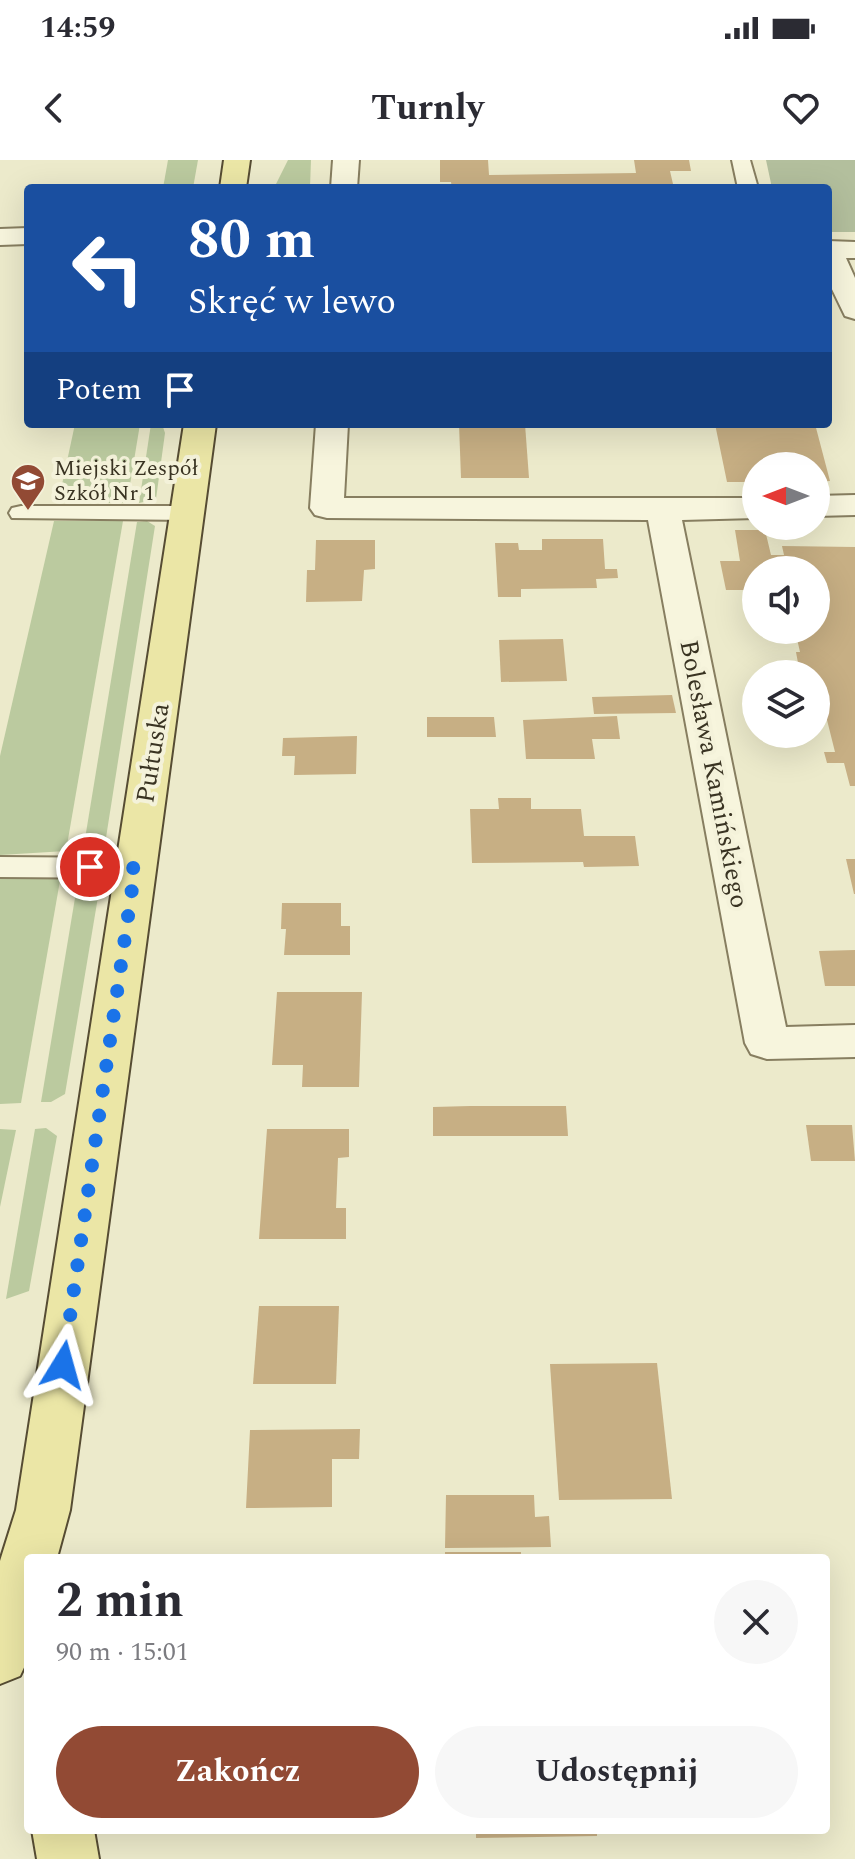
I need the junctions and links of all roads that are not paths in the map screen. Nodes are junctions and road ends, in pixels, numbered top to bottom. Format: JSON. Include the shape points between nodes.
{"nodes":[{"id":1,"x":237,"y":160,"type":"edge"},
{"id":2,"x":346,"y":160,"type":"edge"},
{"id":3,"x":741,"y":160,"type":"edge"},
{"id":4,"x":234,"y":184,"type":"edge"},
{"id":5,"x":344,"y":184,"type":"edge"},
{"id":6,"x":747,"y":184,"type":"edge"},
{"id":7,"x":24,"y":236,"type":"edge"},
{"id":8,"x":0,"y":237,"type":"edge"},
{"id":9,"x":832,"y":249,"type":"edge"},
{"id":10,"x":855,"y":250,"type":"edge"},
{"id":11,"x":832,"y":258,"type":"edge"},
{"id":12,"x":855,"y":310,"type":"edge"},
{"id":13,"x":200,"y":428,"type":"edge"},
{"id":14,"x":332,"y":428,"type":"edge"},
{"id":15,"x":855,"y":505,"type":"edge"},
{"id":16,"x":830,"y":506,"type":"edge"},
{"id":17,"x":742,"y":508,"type":"edge"},
{"id":18,"x":663,"y":510,"type":"junction"},
{"id":19,"x":21,"y":513,"type":"dead end"},
{"id":20,"x":189,"y":513,"type":"junction"},
{"id":21,"x":0,"y":867,"type":"edge"},
{"id":22,"x":135,"y":868,"type":"junction"},
{"id":23,"x":855,"y":1041,"type":"edge"},
{"id":24,"x":36,"y":1546,"type":"edge"},
{"id":25,"x":24,"y":1583,"type":"edge"},
{"id":26,"x":0,"y":1657,"type":"edge"},
{"id":27,"x":64,"y":1834,"type":"edge"},
{"id":28,"x":68,"y":1859,"type":"edge"}],
"edges":[{"from":1,"to":4,"type":"main road"},
{"from":2,"to":5,"type":"street"},
{"from":3,"to":6,"type":"lane"},
{"from":7,"to":8,"type":"street"},
{"from":9,"to":10,"type":"street"},
{"from":11,"to":12,"type":"street"},
{"from":13,"to":20,"type":"main road","name":"Pułtuska"},
{"from":14,"to":18,"type":"street","via":[[327,508]]},
{"from":15,"to":16,"type":"street"},
{"from":17,"to":18,"type":"street"},
{"from":18,"to":23,"type":"street","name":"Bolesława Kamińskiego","via":[[767,1043]]},
{"from":19,"to":20,"type":"lane"},
{"from":20,"to":22,"type":"main road","name":"Pułtuska"},
{"from":21,"to":22,"type":"lane"},
{"from":22,"to":24,"type":"main road","name":"Pułtuska"},
{"from":25,"to":26,"type":"main road","name":"Pułtuska"},
{"from":27,"to":28,"type":"main road"}]}
